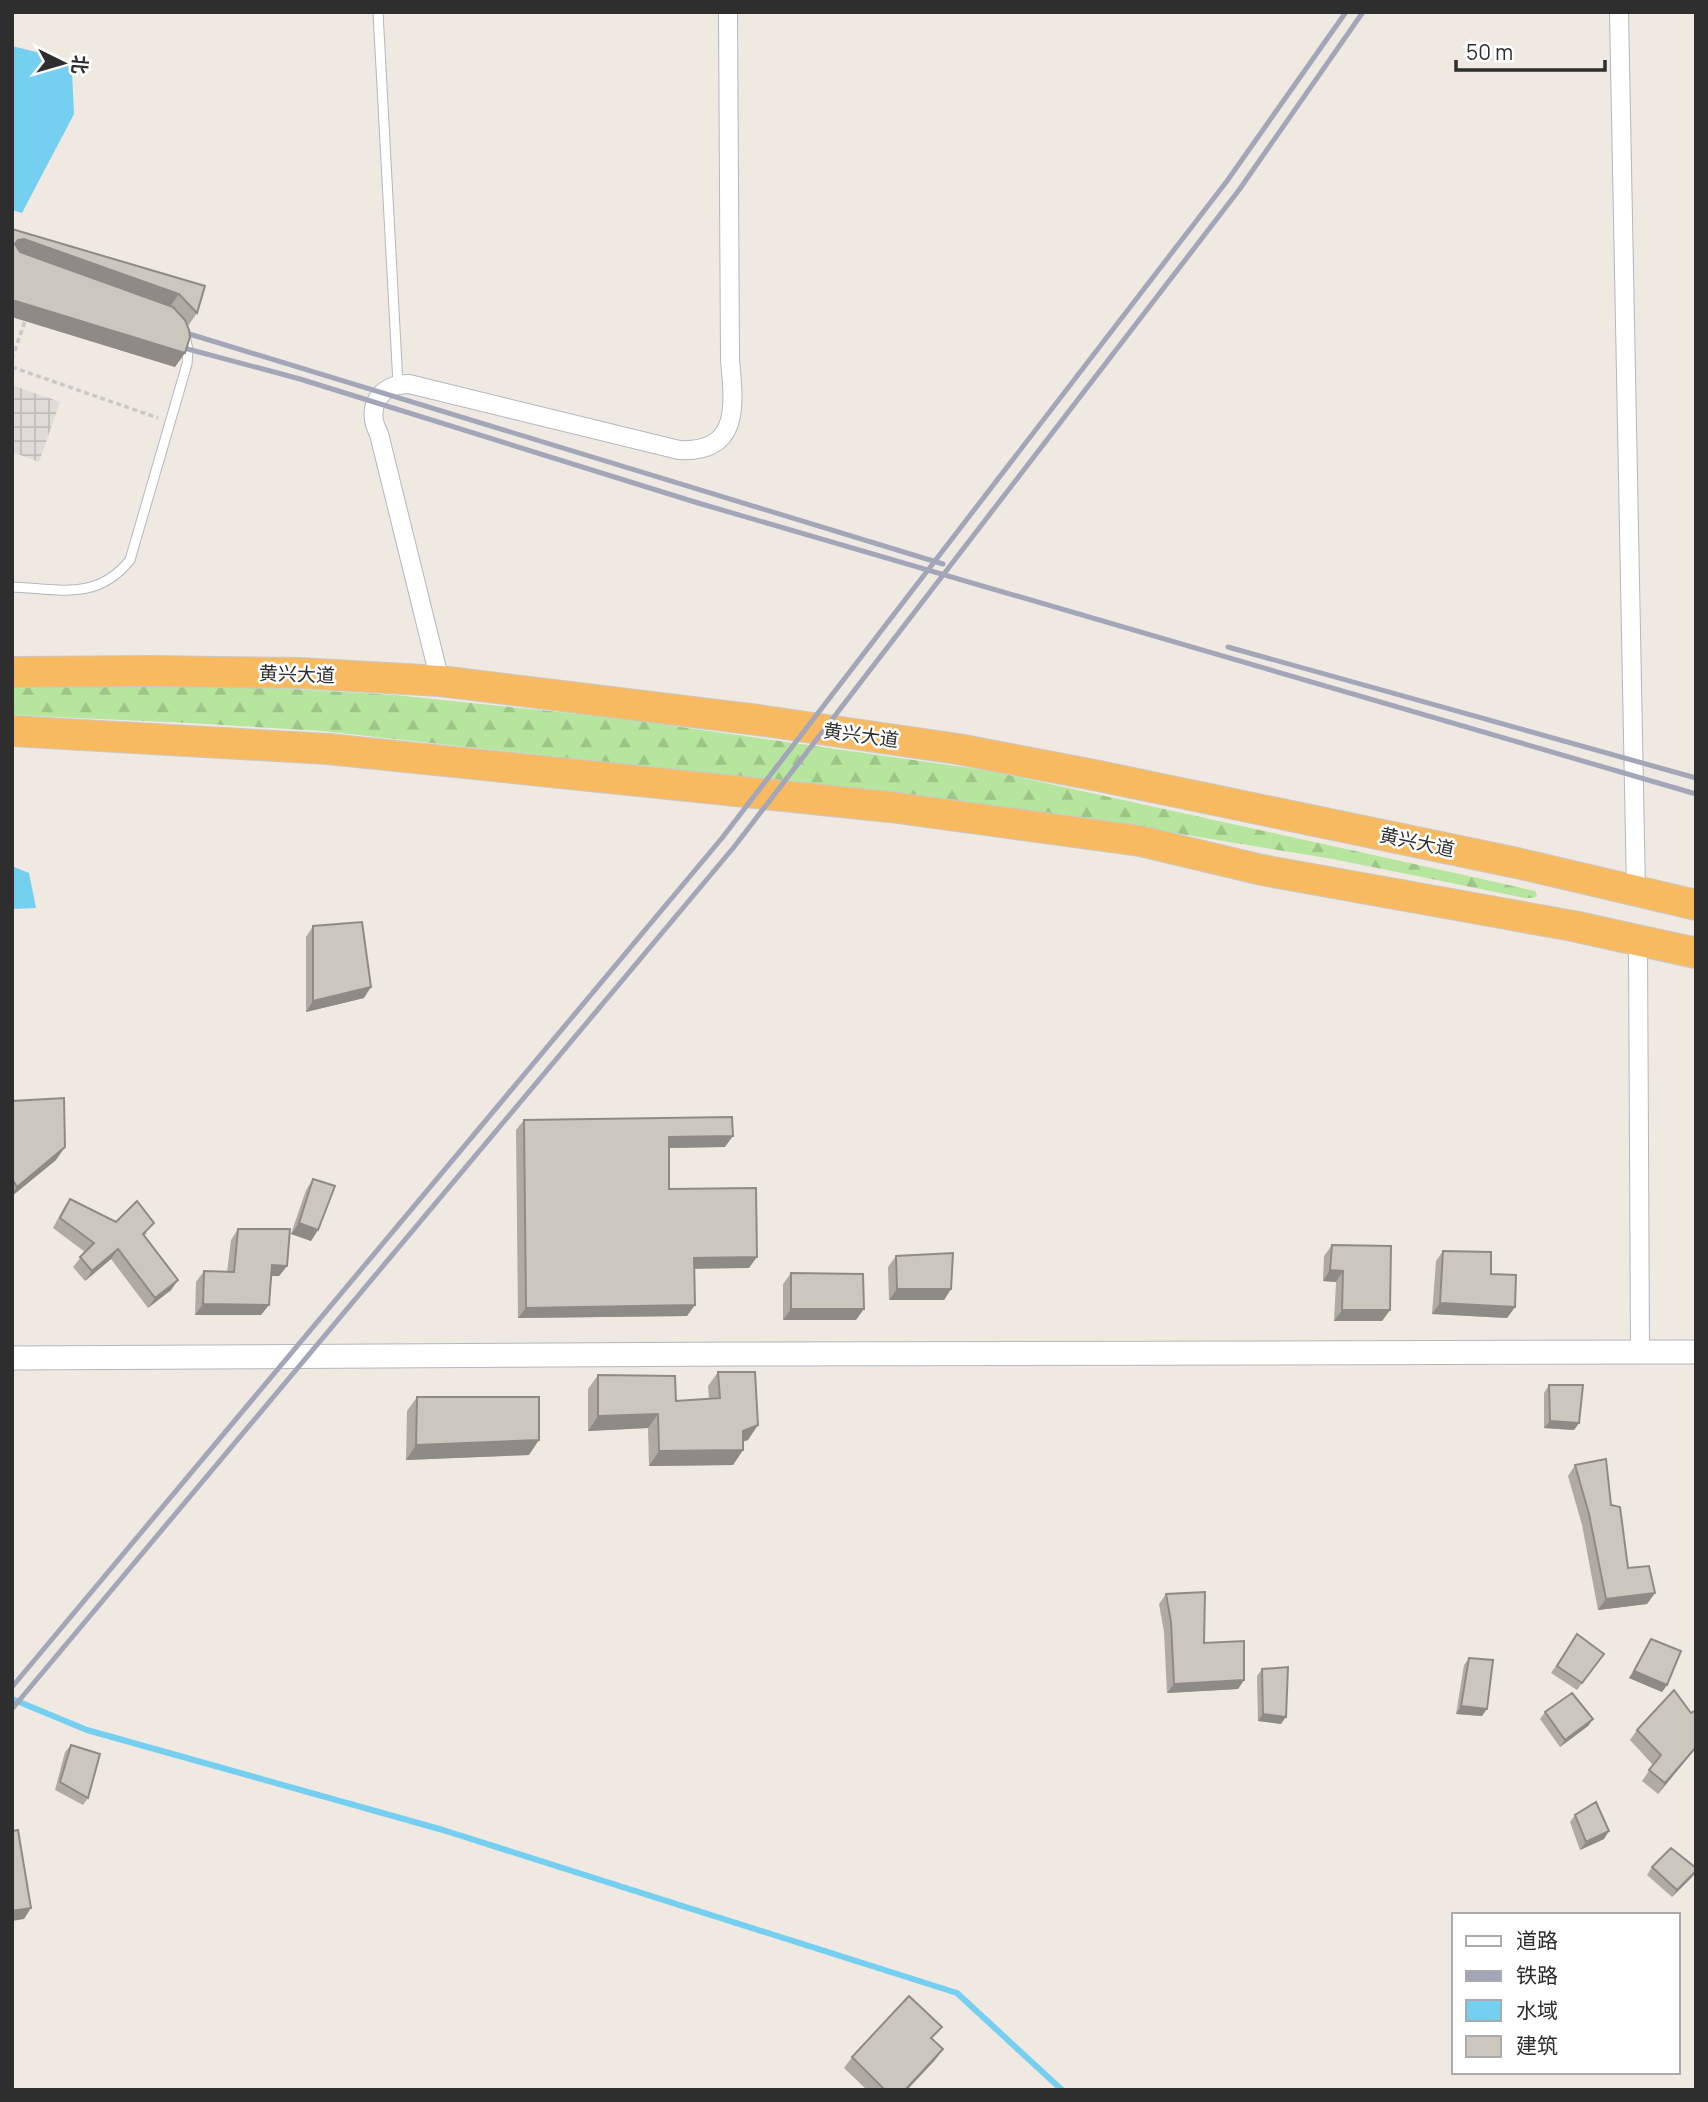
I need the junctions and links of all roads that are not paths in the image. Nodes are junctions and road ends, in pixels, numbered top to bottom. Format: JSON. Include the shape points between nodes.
{"nodes":[{"id":1,"x":378,"y":12,"type":"edge"},
{"id":2,"x":728,"y":12,"type":"edge"},
{"id":3,"x":1619,"y":12,"type":"edge"},
{"id":4,"x":178,"y":324,"type":"edge"},
{"id":5,"x":398,"y":384,"type":"junction"},
{"id":6,"x":12,"y":587,"type":"edge"},
{"id":7,"x":12,"y":672,"type":"edge"},
{"id":8,"x":440,"y":681,"type":"junction"},
{"id":9,"x":12,"y":731,"type":"edge"},
{"id":10,"x":1636,"y":891,"type":"junction"},
{"id":11,"x":1696,"y":905,"type":"edge"},
{"id":12,"x":1639,"y":942,"type":"junction"},
{"id":13,"x":1696,"y":953,"type":"edge"},
{"id":14,"x":1640,"y":1352,"type":"junction"},
{"id":15,"x":1696,"y":1352,"type":"edge"},
{"id":16,"x":12,"y":1358,"type":"edge"}],
"edges":[{"from":1,"to":5,"type":"lane"},
{"from":2,"to":5,"type":"street","via":[[733,414],[719,439],[693,451],[679,450]]},
{"from":3,"to":10,"type":"street"},
{"from":4,"to":6,"type":"lane","via":[[188,350],[130,560],[104,584],[86,590]]},
{"from":5,"to":8,"type":"street","via":[[380,394],[372,414]]},
{"from":7,"to":8,"type":"highway","name":"黄兴大道","via":[[299,673]]},
{"from":8,"to":10,"type":"highway","name":"黄兴大道","via":[[958,749],[1233,803]]},
{"from":9,"to":12,"type":"highway","via":[[328,750],[890,807],[1140,841],[1262,870]]},
{"from":10,"to":11,"type":"highway","name":"黄兴大道"},
{"from":12,"to":13,"type":"highway"},
{"from":12,"to":14,"type":"street"},
{"from":14,"to":15,"type":"street"},
{"from":14,"to":16,"type":"street"}]}
